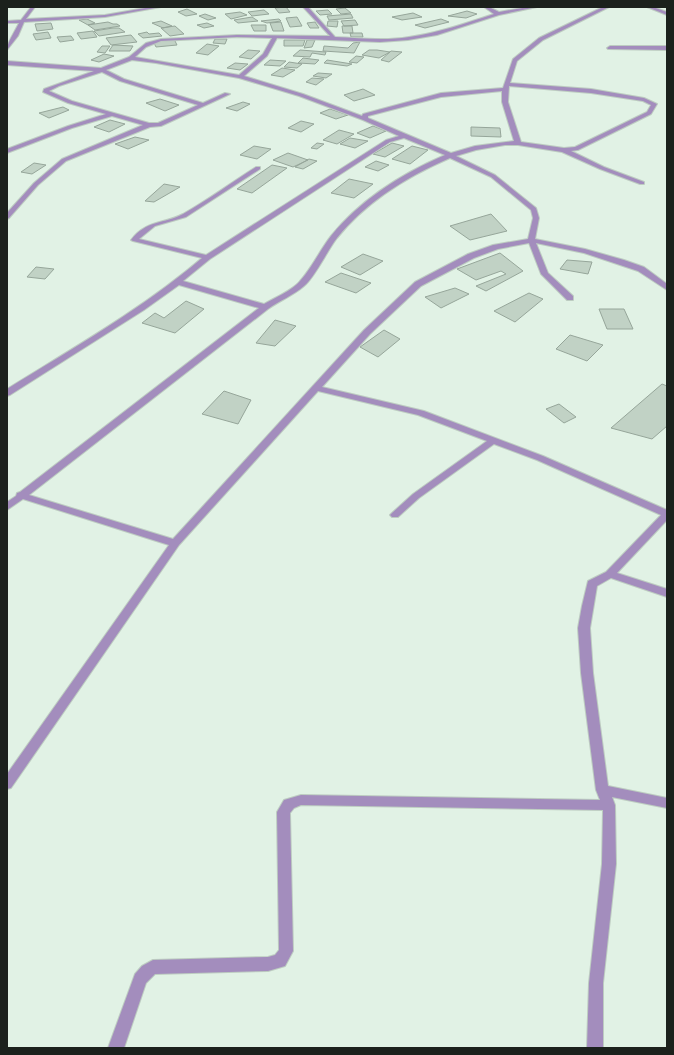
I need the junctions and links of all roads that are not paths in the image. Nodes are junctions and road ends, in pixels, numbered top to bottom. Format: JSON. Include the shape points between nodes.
{"nodes":[{"id":1,"x":33,"y":7,"type":"edge"},
{"id":2,"x":159,"y":7,"type":"edge"},
{"id":3,"x":305,"y":7,"type":"edge"},
{"id":4,"x":486,"y":7,"type":"edge"},
{"id":5,"x":535,"y":7,"type":"edge"},
{"id":6,"x":607,"y":7,"type":"edge"},
{"id":7,"x":649,"y":7,"type":"edge"},
{"id":8,"x":498,"y":14,"type":"junction"},
{"id":9,"x":667,"y":14,"type":"edge"},
{"id":10,"x":7,"y":22,"type":"edge"},
{"id":11,"x":22,"y":22,"type":"junction"},
{"id":12,"x":275,"y":37,"type":"junction"},
{"id":13,"x":334,"y":38,"type":"junction"},
{"id":14,"x":7,"y":48,"type":"edge"},
{"id":15,"x":610,"y":48,"type":"dead end"},
{"id":16,"x":667,"y":48,"type":"edge"},
{"id":17,"x":131,"y":58,"type":"junction"},
{"id":18,"x":7,"y":63,"type":"edge"},
{"id":19,"x":102,"y":70,"type":"junction"},
{"id":20,"x":240,"y":77,"type":"junction"},
{"id":21,"x":506,"y":86,"type":"junction"},
{"id":22,"x":227,"y":94,"type":"dead end"},
{"id":23,"x":203,"y":105,"type":"junction"},
{"id":24,"x":111,"y":114,"type":"junction"},
{"id":25,"x":365,"y":119,"type":"junction"},
{"id":26,"x":149,"y":125,"type":"junction"},
{"id":27,"x":404,"y":136,"type":"junction"},
{"id":28,"x":518,"y":143,"type":"junction"},
{"id":29,"x":564,"y":150,"type":"junction"},
{"id":30,"x":7,"y":151,"type":"edge"},
{"id":31,"x":449,"y":156,"type":"junction"},
{"id":32,"x":258,"y":168,"type":"dead end"},
{"id":33,"x":642,"y":183,"type":"dead end"},
{"id":34,"x":7,"y":217,"type":"edge"},
{"id":35,"x":532,"y":240,"type":"junction"},
{"id":36,"x":207,"y":257,"type":"junction"},
{"id":37,"x":178,"y":282,"type":"junction"},
{"id":38,"x":667,"y":288,"type":"edge"},
{"id":39,"x":570,"y":298,"type":"dead end"},
{"id":40,"x":265,"y":307,"type":"junction"},
{"id":41,"x":316,"y":388,"type":"junction"},
{"id":42,"x":7,"y":393,"type":"edge"},
{"id":43,"x":494,"y":440,"type":"junction"},
{"id":44,"x":20,"y":495,"type":"junction"},
{"id":45,"x":7,"y":507,"type":"edge"},
{"id":46,"x":667,"y":514,"type":"edge"},
{"id":47,"x":395,"y":515,"type":"dead end"},
{"id":48,"x":175,"y":543,"type":"junction"},
{"id":49,"x":610,"y":574,"type":"junction"},
{"id":50,"x":667,"y":593,"type":"edge"},
{"id":51,"x":7,"y":784,"type":"edge"},
{"id":52,"x":602,"y":790,"type":"junction"},
{"id":53,"x":667,"y":803,"type":"edge"},
{"id":54,"x":609,"y":805,"type":"junction"},
{"id":55,"x":116,"y":1048,"type":"edge"},
{"id":56,"x":595,"y":1048,"type":"edge"}],
"edges":[{"from":1,"to":11,"type":"street"},
{"from":2,"to":11,"type":"street","via":[[105,16]]},
{"from":3,"to":13,"type":"street"},
{"from":4,"to":8,"type":"street"},
{"from":5,"to":8,"type":"street"},
{"from":6,"to":21,"type":"street","via":[[532,45],[515,60]]},
{"from":7,"to":9,"type":"street"},
{"from":8,"to":13,"type":"street","via":[[435,34],[408,39],[380,41]]},
{"from":10,"to":11,"type":"street"},
{"from":11,"to":14,"type":"street"},
{"from":12,"to":13,"type":"street"},
{"from":12,"to":17,"type":"street","via":[[210,36],[161,40],[143,46]]},
{"from":12,"to":20,"type":"street","via":[[265,56]]},
{"from":15,"to":16,"type":"street"},
{"from":17,"to":19,"type":"street"},
{"from":17,"to":20,"type":"street"},
{"from":18,"to":19,"type":"street"},
{"from":19,"to":23,"type":"street","via":[[122,80]]},
{"from":19,"to":24,"type":"street","via":[[57,84],[46,92]]},
{"from":20,"to":25,"type":"street","via":[[301,95]]},
{"from":21,"to":25,"type":"street","via":[[441,94],[374,112],[365,115]]},
{"from":21,"to":28,"type":"street","via":[[505,102]]},
{"from":21,"to":29,"type":"street","via":[[591,91],[654,104],[649,113],[583,146]]},
{"from":22,"to":23,"type":"street"},
{"from":23,"to":26,"type":"street","via":[[159,125]]},
{"from":24,"to":26,"type":"street"},
{"from":24,"to":30,"type":"street"},
{"from":25,"to":27,"type":"street"},
{"from":26,"to":34,"type":"street","via":[[64,160],[36,184]]},
{"from":27,"to":31,"type":"street"},
{"from":27,"to":36,"type":"street","via":[[388,141]]},
{"from":28,"to":29,"type":"street"},
{"from":28,"to":31,"type":"street","via":[[475,148]]},
{"from":29,"to":33,"type":"street"},
{"from":31,"to":35,"type":"street","via":[[493,176],[534,209],[536,218]]},
{"from":31,"to":40,"type":"street","via":[[423,167],[356,214],[334,236],[302,284]]},
{"from":32,"to":36,"type":"street","via":[[184,216],[153,225],[135,240]]},
{"from":35,"to":38,"type":"street","via":[[585,251],[621,262],[641,270]]},
{"from":35,"to":39,"type":"street","via":[[545,274]]},
{"from":35,"to":41,"type":"street","via":[[471,256],[418,284],[367,332]]},
{"from":36,"to":37,"type":"street"},
{"from":37,"to":40,"type":"street"},
{"from":37,"to":42,"type":"street"},
{"from":40,"to":44,"type":"street"},
{"from":41,"to":43,"type":"street","via":[[421,413]]},
{"from":41,"to":48,"type":"street"},
{"from":43,"to":46,"type":"street"},
{"from":43,"to":47,"type":"street","via":[[416,496]]},
{"from":44,"to":45,"type":"street"},
{"from":44,"to":48,"type":"street"},
{"from":46,"to":49,"type":"street"},
{"from":48,"to":51,"type":"street"},
{"from":49,"to":50,"type":"street"},
{"from":49,"to":52,"type":"street","via":[[592,584],[584,628]]},
{"from":52,"to":53,"type":"street"},
{"from":52,"to":54,"type":"street"},
{"from":54,"to":55,"type":"street","via":[[300,800],[289,804],[283,812],[286,951],[280,961],[268,964],[153,967],[140,979]]},
{"from":54,"to":56,"type":"street","via":[[609,864],[596,983]]}]}
